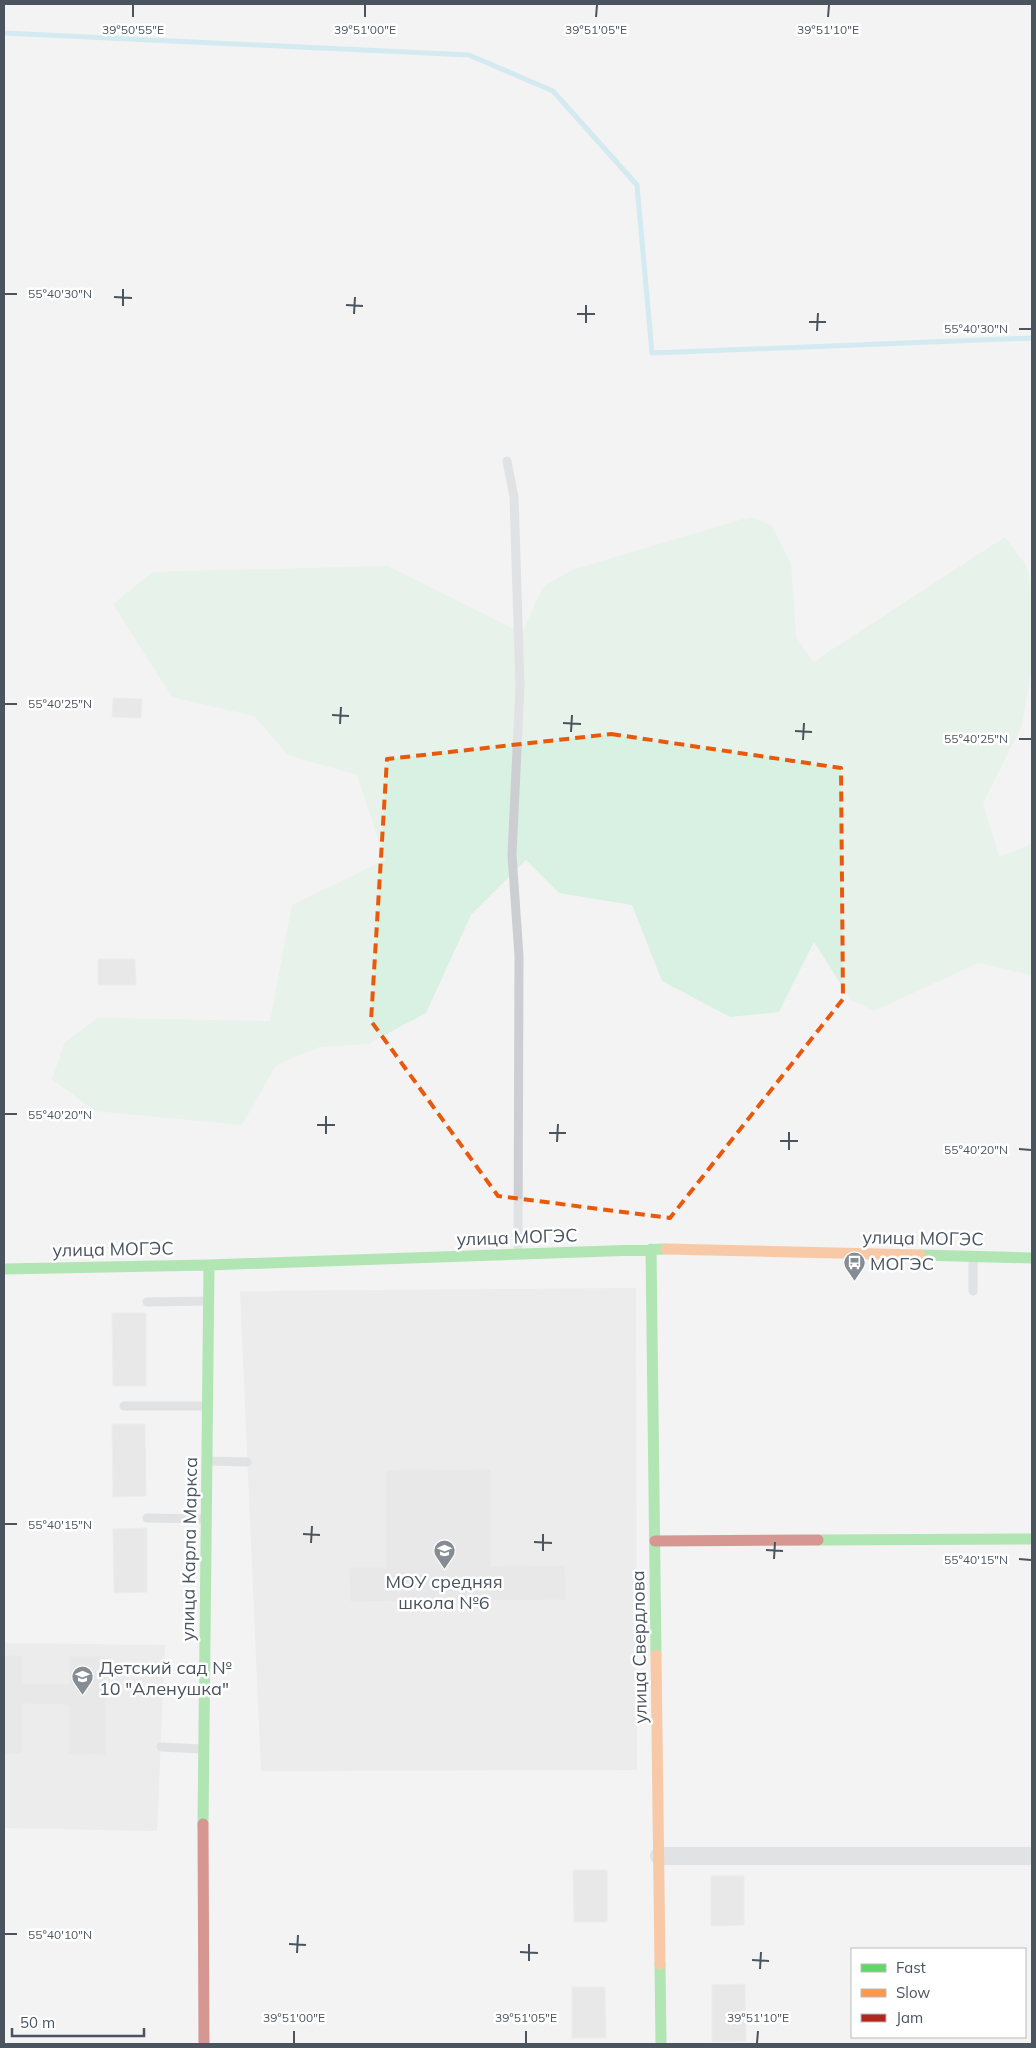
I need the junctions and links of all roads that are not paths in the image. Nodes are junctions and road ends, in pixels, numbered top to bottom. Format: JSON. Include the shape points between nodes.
{"nodes":[{"id":1,"x":507,"y":461,"type":"dead end"},
{"id":2,"x":651,"y":1249,"type":"junction"},
{"id":3,"x":518,"y":1255,"type":"junction"},
{"id":4,"x":973,"y":1257,"type":"junction"},
{"id":5,"x":1032,"y":1258,"type":"edge"},
{"id":6,"x":209,"y":1265,"type":"junction"},
{"id":7,"x":4,"y":1269,"type":"edge"},
{"id":8,"x":973,"y":1290,"type":"dead end"},
{"id":9,"x":209,"y":1301,"type":"junction"},
{"id":10,"x":147,"y":1302,"type":"dead end"},
{"id":11,"x":124,"y":1406,"type":"dead end"},
{"id":12,"x":208,"y":1406,"type":"junction"},
{"id":13,"x":207,"y":1461,"type":"junction"},
{"id":14,"x":247,"y":1462,"type":"dead end"},
{"id":15,"x":147,"y":1518,"type":"dead end"},
{"id":16,"x":207,"y":1519,"type":"junction"},
{"id":17,"x":1032,"y":1539,"type":"edge"},
{"id":18,"x":655,"y":1541,"type":"junction"},
{"id":19,"x":161,"y":1747,"type":"dead end"},
{"id":20,"x":204,"y":1749,"type":"junction"},
{"id":21,"x":659,"y":1856,"type":"junction"},
{"id":22,"x":1032,"y":1856,"type":"edge"},
{"id":23,"x":204,"y":2044,"type":"edge"},
{"id":24,"x":661,"y":2044,"type":"edge"}],
"edges":[{"from":1,"to":3,"type":"lane","via":[[514,497],[520,686],[512,855],[519,956]]},
{"from":2,"to":3,"type":"street","name":"улица МОГЭС"},
{"from":2,"to":4,"type":"street","name":"улица МОГЭС"},
{"from":2,"to":18,"type":"street","name":"улица Свердлова"},
{"from":3,"to":6,"type":"street","name":"улица МОГЭС"},
{"from":4,"to":5,"type":"street","name":"улица МОГЭС"},
{"from":4,"to":8,"type":"lane"},
{"from":6,"to":7,"type":"street","name":"улица МОГЭС"},
{"from":6,"to":9,"type":"street","name":"улица Карла Маркса"},
{"from":9,"to":10,"type":"lane"},
{"from":9,"to":12,"type":"street","name":"улица Карла Маркса"},
{"from":11,"to":12,"type":"lane"},
{"from":12,"to":13,"type":"street","name":"улица Карла Маркса"},
{"from":13,"to":14,"type":"lane"},
{"from":13,"to":16,"type":"street","name":"улица Карла Маркса"},
{"from":15,"to":16,"type":"lane"},
{"from":16,"to":20,"type":"street","name":"улица Карла Маркса"},
{"from":17,"to":18,"type":"street"},
{"from":18,"to":21,"type":"street","name":"улица Свердлова"},
{"from":19,"to":20,"type":"lane"},
{"from":20,"to":23,"type":"street","name":"улица Карла Маркса"},
{"from":21,"to":22,"type":"street"},
{"from":21,"to":24,"type":"street","name":"улица Свердлова"}]}
